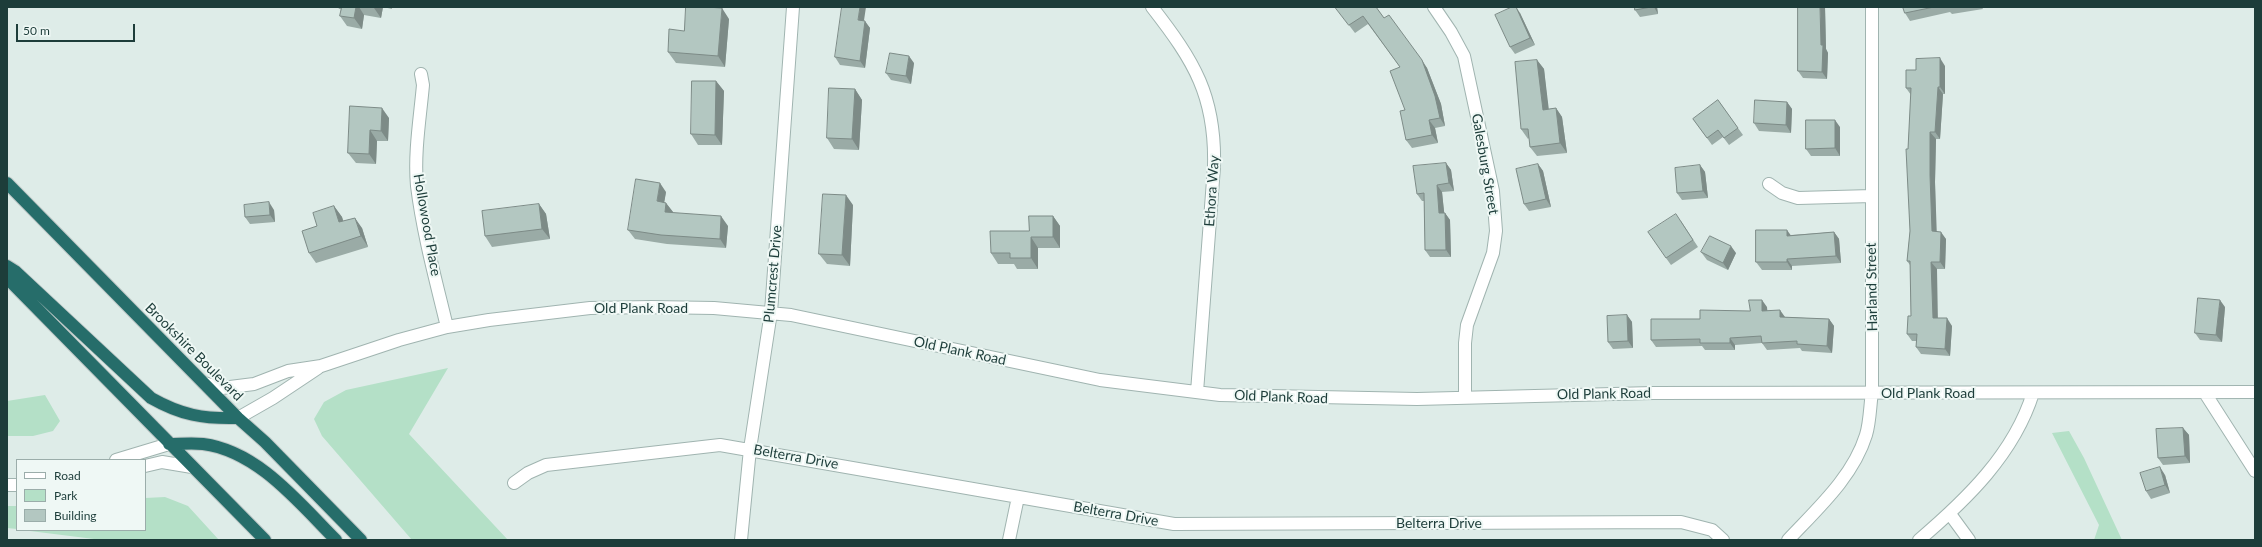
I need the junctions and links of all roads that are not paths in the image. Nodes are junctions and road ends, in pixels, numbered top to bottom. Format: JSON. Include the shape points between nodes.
{"nodes":[{"id":1,"x":793,"y":7,"type":"edge"},
{"id":2,"x":1152,"y":7,"type":"edge"},
{"id":3,"x":1434,"y":7,"type":"edge"},
{"id":4,"x":1872,"y":7,"type":"edge"},
{"id":5,"x":421,"y":74,"type":"dead end"},
{"id":6,"x":7,"y":183,"type":"edge"},
{"id":7,"x":1769,"y":184,"type":"dead end"},
{"id":8,"x":1872,"y":196,"type":"junction"},
{"id":9,"x":7,"y":266,"type":"edge"},
{"id":10,"x":7,"y":278,"type":"edge"},
{"id":11,"x":771,"y":312,"type":"junction"},
{"id":12,"x":447,"y":327,"type":"junction"},
{"id":13,"x":321,"y":366,"type":"junction"},
{"id":14,"x":204,"y":383,"type":"junction"},
{"id":15,"x":1197,"y":392,"type":"junction"},
{"id":16,"x":1872,"y":392,"type":"junction"},
{"id":17,"x":2255,"y":392,"type":"edge"},
{"id":18,"x":2205,"y":393,"type":"junction"},
{"id":19,"x":2032,"y":394,"type":"junction"},
{"id":20,"x":1465,"y":398,"type":"junction"},
{"id":21,"x":238,"y":418,"type":"junction"},
{"id":22,"x":169,"y":444,"type":"junction"},
{"id":23,"x":750,"y":449,"type":"junction"},
{"id":24,"x":119,"y":459,"type":"edge"},
{"id":25,"x":146,"y":466,"type":"edge"},
{"id":26,"x":192,"y":467,"type":"junction"},
{"id":27,"x":2255,"y":471,"type":"edge"},
{"id":28,"x":514,"y":483,"type":"dead end"},
{"id":29,"x":1018,"y":497,"type":"junction"},
{"id":30,"x":1950,"y":514,"type":"junction"},
{"id":31,"x":265,"y":540,"type":"edge"},
{"id":32,"x":336,"y":540,"type":"edge"},
{"id":33,"x":361,"y":540,"type":"edge"},
{"id":34,"x":741,"y":540,"type":"edge"},
{"id":35,"x":1009,"y":540,"type":"edge"},
{"id":36,"x":1723,"y":540,"type":"edge"},
{"id":37,"x":1788,"y":540,"type":"edge"},
{"id":38,"x":1919,"y":540,"type":"edge"},
{"id":39,"x":1969,"y":540,"type":"edge"}],
"edges":[{"from":1,"to":11,"type":"street","name":"Plumcrest Drive"},
{"from":2,"to":15,"type":"street","name":"Ethora Way","via":[[1194,67],[1207,99],[1214,133],[1214,167]]},
{"from":3,"to":20,"type":"street","name":"Galesburg Street","via":[[1464,56],[1493,191],[1493,253],[1467,325]]},
{"from":4,"to":8,"type":"street","name":"Harland Street"},
{"from":5,"to":12,"type":"street","name":"Hollowood Place","via":[[423,85],[416,165],[417,186],[426,239]]},
{"from":6,"to":14,"type":"highway","name":"Brookshire Boulevard"},
{"from":7,"to":8,"type":"street","via":[[1782,193],[1798,198]]},
{"from":8,"to":16,"type":"street","name":"Harland Street"},
{"from":9,"to":21,"type":"highway","via":[[151,398],[170,409],[189,415],[215,419]]},
{"from":10,"to":22,"type":"highway"},
{"from":11,"to":12,"type":"street","name":"Old Plank Road","via":[[679,307],[590,308]]},
{"from":11,"to":15,"type":"street","name":"Old Plank Road","via":[[1100,380]]},
{"from":11,"to":23,"type":"street","name":"Plumcrest Drive"},
{"from":12,"to":13,"type":"street","name":"Old Plank Road"},
{"from":13,"to":14,"type":"street","name":"Old Plank Road","via":[[288,371],[254,384],[234,388]]},
{"from":13,"to":21,"type":"street","name":"Old Plank Road"},
{"from":14,"to":21,"type":"highway","name":"Brookshire Boulevard"},
{"from":15,"to":20,"type":"street","name":"Old Plank Road","via":[[1338,399]]},
{"from":16,"to":19,"type":"street","name":"Old Plank Road"},
{"from":16,"to":20,"type":"street","name":"Old Plank Road","via":[[1653,393]]},
{"from":16,"to":37,"type":"street","name":"Harland Street","via":[[1866,434],[1854,462],[1829,497]]},
{"from":17,"to":18,"type":"street","name":"Old Plank Road"},
{"from":18,"to":19,"type":"street","name":"Old Plank Road"},
{"from":18,"to":27,"type":"street"},
{"from":19,"to":30,"type":"street","via":[[2026,414],[1993,467]]},
{"from":21,"to":33,"type":"highway","name":"Brookshire Boulevard"},
{"from":22,"to":24,"type":"street"},
{"from":22,"to":26,"type":"highway"},
{"from":22,"to":32,"type":"highway","via":[[202,444],[226,450],[250,462],[285,490]]},
{"from":23,"to":28,"type":"street","name":"Belterra Drive","via":[[720,445],[546,465]]},
{"from":23,"to":29,"type":"street","name":"Belterra Drive"},
{"from":23,"to":34,"type":"street","name":"Plumcrest Drive"},
{"from":25,"to":26,"type":"street","via":[[162,462]]},
{"from":26,"to":31,"type":"highway"},
{"from":29,"to":35,"type":"street"},
{"from":29,"to":36,"type":"street","name":"Belterra Drive","via":[[1174,524],[1680,522],[1712,530]]},
{"from":30,"to":38,"type":"street"},
{"from":30,"to":39,"type":"street"}]}
